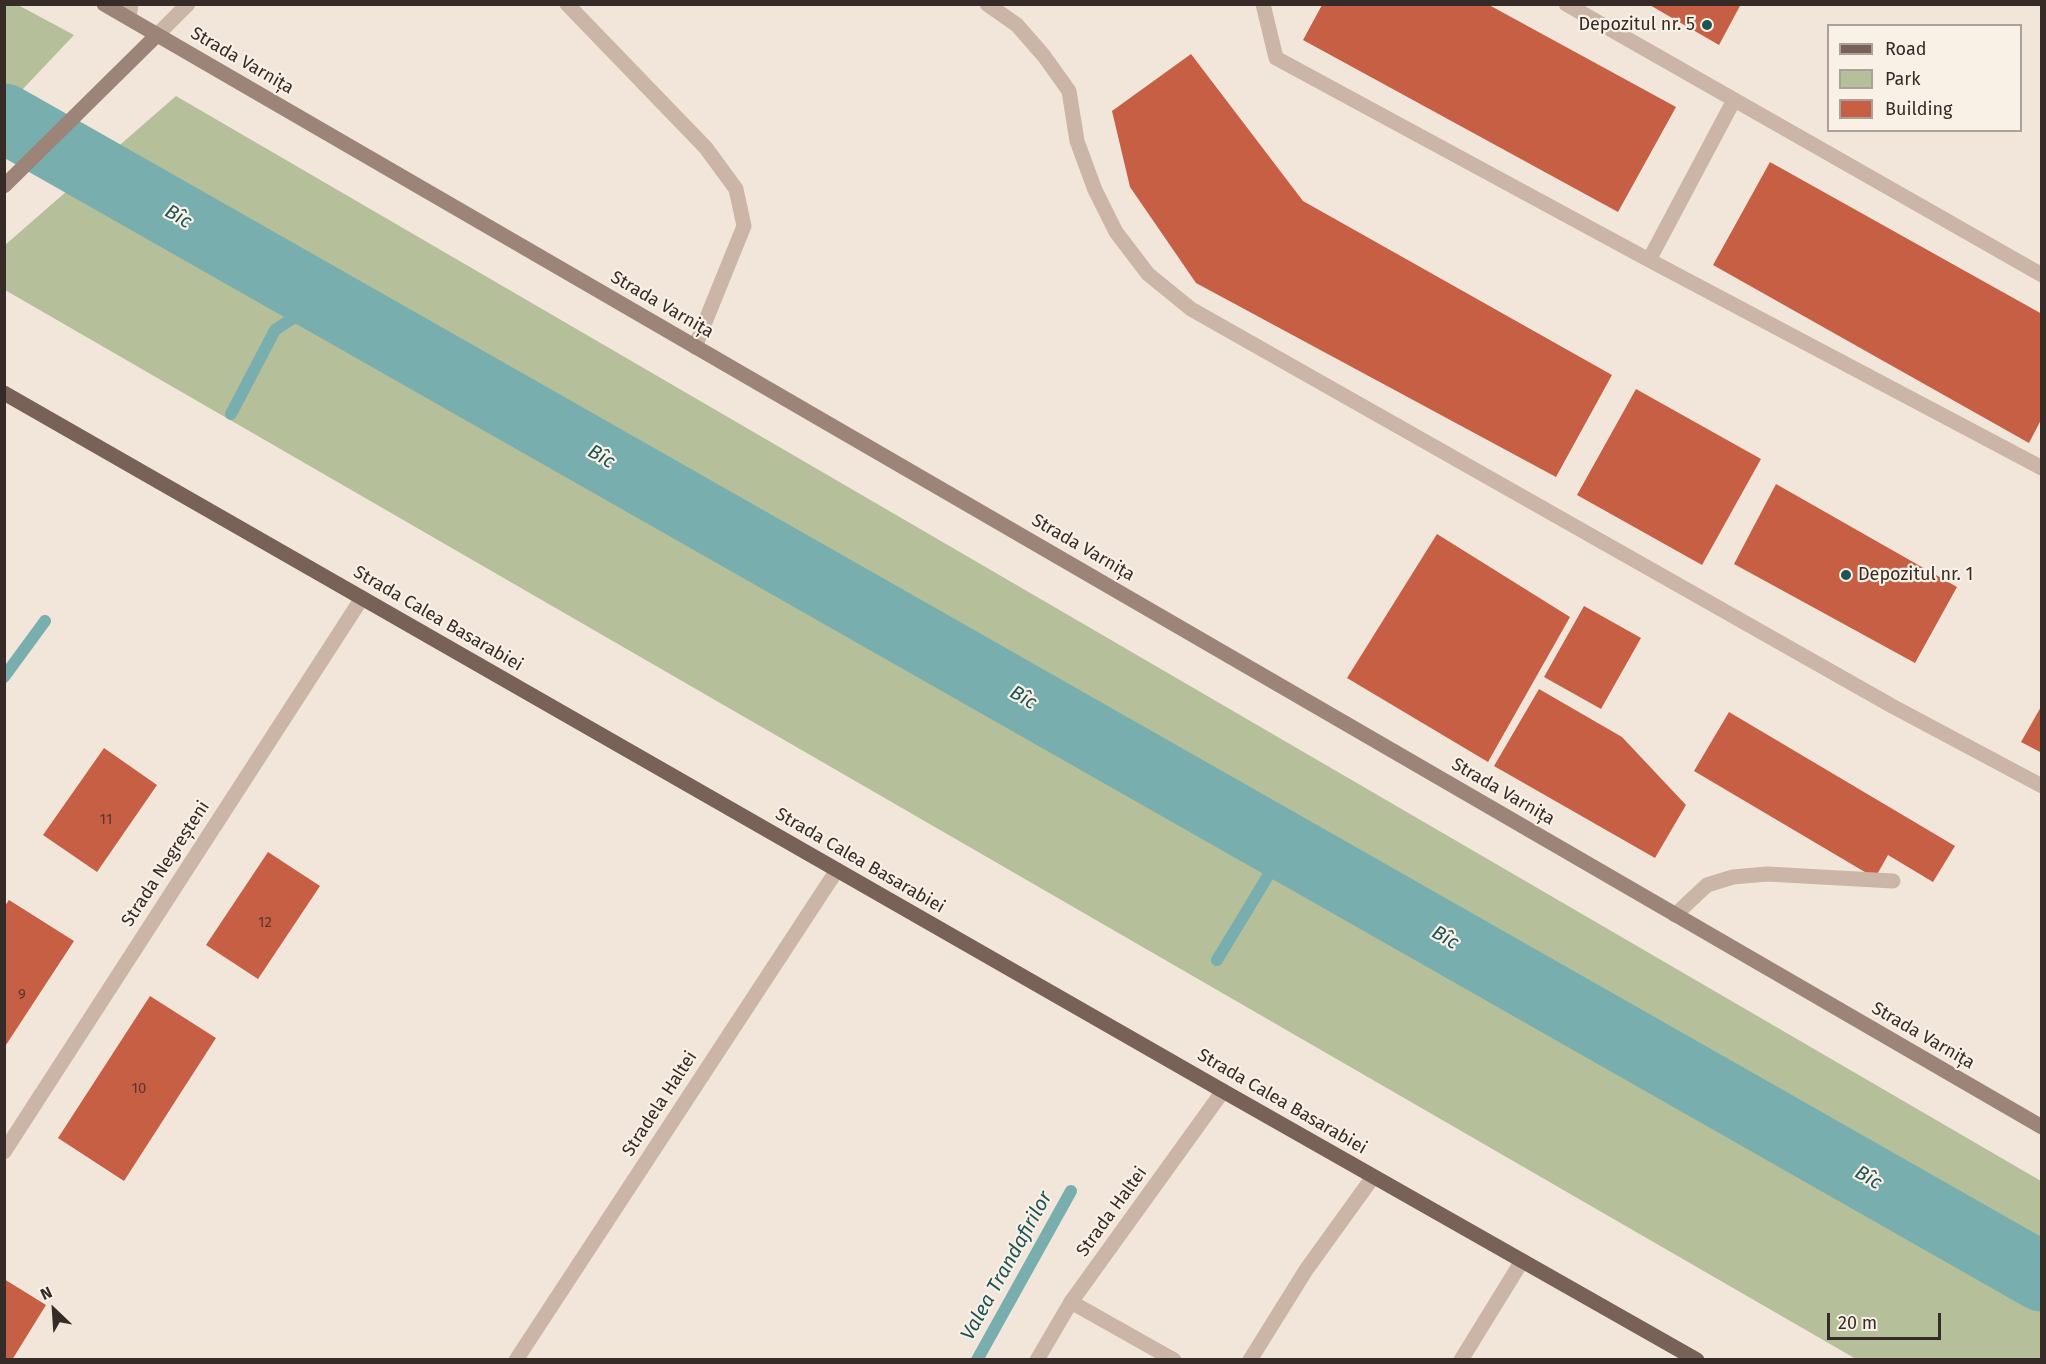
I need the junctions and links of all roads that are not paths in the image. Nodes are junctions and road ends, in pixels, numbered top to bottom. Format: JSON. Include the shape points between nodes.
{"nodes":[{"id":1,"x":104,"y":4,"type":"edge"},
{"id":2,"x":188,"y":4,"type":"edge"},
{"id":3,"x":567,"y":4,"type":"edge"},
{"id":4,"x":987,"y":4,"type":"edge"},
{"id":5,"x":1263,"y":4,"type":"edge"},
{"id":6,"x":1566,"y":4,"type":"edge"},
{"id":7,"x":130,"y":11,"type":"edge"},
{"id":8,"x":157,"y":34,"type":"junction"},
{"id":9,"x":1734,"y":100,"type":"junction"},
{"id":10,"x":4,"y":186,"type":"edge"},
{"id":11,"x":1649,"y":260,"type":"junction"},
{"id":12,"x":2042,"y":275,"type":"edge"},
{"id":13,"x":695,"y":346,"type":"junction"},
{"id":14,"x":4,"y":393,"type":"edge"},
{"id":15,"x":2042,"y":468,"type":"edge"},
{"id":16,"x":362,"y":598,"type":"junction"},
{"id":17,"x":2042,"y":786,"type":"edge"},
{"id":18,"x":837,"y":870,"type":"junction"},
{"id":19,"x":1893,"y":881,"type":"dead end"},
{"id":20,"x":1675,"y":915,"type":"junction"},
{"id":21,"x":1223,"y":1091,"type":"junction"},
{"id":22,"x":2042,"y":1127,"type":"edge"},
{"id":23,"x":4,"y":1152,"type":"edge"},
{"id":24,"x":1374,"y":1176,"type":"junction"},
{"id":25,"x":1522,"y":1261,"type":"junction"},
{"id":26,"x":1071,"y":1302,"type":"junction"},
{"id":27,"x":516,"y":1359,"type":"edge"},
{"id":28,"x":1037,"y":1359,"type":"edge"},
{"id":29,"x":1174,"y":1359,"type":"edge"},
{"id":30,"x":1250,"y":1359,"type":"edge"},
{"id":31,"x":1461,"y":1359,"type":"edge"},
{"id":32,"x":1697,"y":1359,"type":"edge"}],
"edges":[{"from":1,"to":7,"type":"street","name":"Strada Varnița"},
{"from":2,"to":8,"type":"street"},
{"from":3,"to":13,"type":"street","via":[[706,148],[736,189],[744,226]]},
{"from":4,"to":17,"type":"street","via":[[1017,25],[1069,91],[1077,141],[1116,232],[1148,274],[1191,309],[1892,706]]},
{"from":5,"to":11,"type":"street","via":[[1276,58]]},
{"from":6,"to":9,"type":"street"},
{"from":7,"to":8,"type":"street","name":"Strada Varnița"},
{"from":8,"to":10,"type":"street"},
{"from":8,"to":13,"type":"street","name":"Strada Varnița"},
{"from":9,"to":11,"type":"street"},
{"from":9,"to":12,"type":"street"},
{"from":11,"to":15,"type":"street"},
{"from":13,"to":20,"type":"street","name":"Strada Varnița"},
{"from":14,"to":16,"type":"main road","name":"Strada Calea Basarabiei"},
{"from":16,"to":18,"type":"main road","name":"Strada Calea Basarabiei"},
{"from":16,"to":23,"type":"street","name":"Strada Negreșteni"},
{"from":18,"to":21,"type":"main road","name":"Strada Calea Basarabiei"},
{"from":18,"to":27,"type":"street","name":"Stradela Haltei"},
{"from":19,"to":20,"type":"street","via":[[1767,874],[1732,877],[1707,885]]},
{"from":20,"to":22,"type":"street","name":"Strada Varnița"},
{"from":21,"to":24,"type":"main road","name":"Strada Calea Basarabiei"},
{"from":21,"to":26,"type":"street","name":"Strada Haltei"},
{"from":24,"to":25,"type":"main road","name":"Strada Calea Basarabiei"},
{"from":24,"to":30,"type":"street","via":[[1306,1270]]},
{"from":25,"to":31,"type":"street"},
{"from":25,"to":32,"type":"main road","name":"Strada Calea Basarabiei"},
{"from":26,"to":28,"type":"street","name":"Strada Haltei"},
{"from":26,"to":29,"type":"street"}]}
